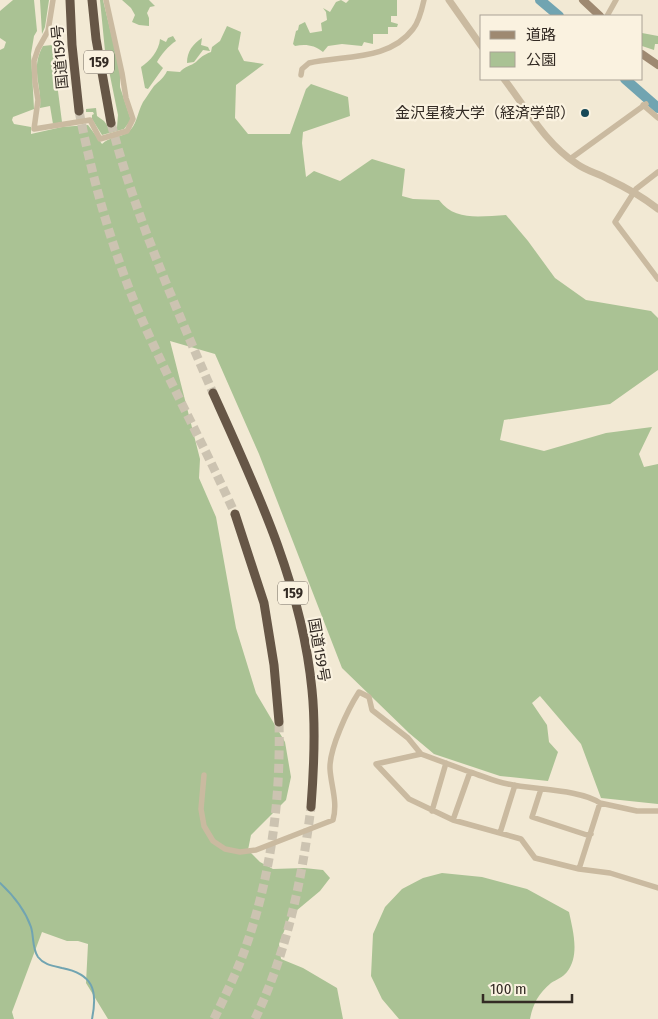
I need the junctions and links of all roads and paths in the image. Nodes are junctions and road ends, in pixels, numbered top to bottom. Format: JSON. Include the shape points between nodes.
{"nodes":[{"id":1,"x":53,"y":0,"type":"edge"},
{"id":2,"x":70,"y":0,"type":"edge"},
{"id":3,"x":92,"y":0,"type":"edge"},
{"id":4,"x":96,"y":0,"type":"edge"},
{"id":5,"x":106,"y":0,"type":"edge"},
{"id":6,"x":424,"y":0,"type":"edge"},
{"id":7,"x":450,"y":0,"type":"edge"},
{"id":8,"x":583,"y":0,"type":"edge"},
{"id":9,"x":616,"y":0,"type":"edge"},
{"id":10,"x":599,"y":15,"type":"edge"},
{"id":11,"x":608,"y":15,"type":"edge"},
{"id":12,"x":480,"y":44,"type":"edge"},
{"id":13,"x":643,"y":55,"type":"edge"},
{"id":14,"x":658,"y":65,"type":"edge"},
{"id":15,"x":301,"y":74,"type":"dead end"},
{"id":16,"x":505,"y":80,"type":"edge"},
{"id":17,"x":106,"y":101,"type":"junction"},
{"id":18,"x":80,"y":111,"type":"tunnel mouth"},
{"id":19,"x":658,"y":118,"type":"edge"},
{"id":20,"x":111,"y":124,"type":"tunnel mouth"},
{"id":21,"x":570,"y":159,"type":"junction"},
{"id":22,"x":658,"y":172,"type":"edge"},
{"id":23,"x":633,"y":193,"type":"junction"},
{"id":24,"x":658,"y":209,"type":"edge"},
{"id":25,"x":658,"y":279,"type":"edge"},
{"id":26,"x":214,"y":393,"type":"tunnel mouth"},
{"id":27,"x":235,"y":514,"type":"tunnel mouth"},
{"id":28,"x":279,"y":722,"type":"tunnel mouth"},
{"id":29,"x":421,"y":754,"type":"junction"},
{"id":30,"x":446,"y":763,"type":"junction"},
{"id":31,"x":470,"y":772,"type":"junction"},
{"id":32,"x":204,"y":775,"type":"dead end"},
{"id":33,"x":515,"y":785,"type":"junction"},
{"id":34,"x":541,"y":789,"type":"junction"},
{"id":35,"x":600,"y":803,"type":"junction"},
{"id":36,"x":311,"y":807,"type":"tunnel mouth"},
{"id":37,"x":432,"y":811,"type":"junction"},
{"id":38,"x":658,"y":811,"type":"edge"},
{"id":39,"x":453,"y":820,"type":"junction"},
{"id":40,"x":500,"y":833,"type":"junction"},
{"id":41,"x":590,"y":834,"type":"junction"},
{"id":42,"x":579,"y":869,"type":"junction"},
{"id":43,"x":658,"y":888,"type":"edge"}],
"edges":[{"from":1,"to":5,"type":"street","via":[[48,31],[35,55],[38,100],[34,129],[90,120],[100,139],[127,131],[133,119]]},
{"from":2,"to":18,"type":"highway","name":"国道159号","number":"159"},
{"from":3,"to":17,"type":"highway","number":"159"},
{"from":4,"to":17,"type":"highway","number":"159"},
{"from":6,"to":15,"type":"street","via":[[414,28],[401,41],[382,52],[309,63]]},
{"from":7,"to":12,"type":"street"},
{"from":8,"to":10,"type":"main road"},
{"from":9,"to":11,"type":"street"},
{"from":13,"to":14,"type":"main road"},
{"from":16,"to":21,"type":"street","via":[[540,128]]},
{"from":17,"to":20,"type":"highway","number":"159"},
{"from":19,"to":21,"type":"street","via":[[644,104]]},
{"from":21,"to":23,"type":"street"},
{"from":22,"to":23,"type":"street"},
{"from":23,"to":24,"type":"street"},
{"from":23,"to":25,"type":"street","via":[[615,222]]},
{"from":26,"to":36,"type":"highway","name":"国道159号","number":"159","via":[[275,537],[301,623],[314,715]]},
{"from":27,"to":28,"type":"highway","number":"159","via":[[264,603]]},
{"from":29,"to":30,"type":"street"},
{"from":29,"to":32,"type":"street","via":[[408,738],[372,710],[369,697],[358,692],[346,713],[331,760],[336,809],[333,820],[248,852],[225,849],[208,834],[201,809]]},
{"from":29,"to":37,"type":"street","via":[[376,764],[409,799]]},
{"from":30,"to":31,"type":"street"},
{"from":30,"to":37,"type":"street"},
{"from":31,"to":33,"type":"street"},
{"from":31,"to":39,"type":"street"},
{"from":33,"to":34,"type":"street"},
{"from":33,"to":40,"type":"street"},
{"from":34,"to":35,"type":"street"},
{"from":34,"to":41,"type":"street","via":[[532,817]]},
{"from":35,"to":38,"type":"street","via":[[637,811]]},
{"from":35,"to":41,"type":"street"},
{"from":37,"to":39,"type":"street"},
{"from":39,"to":40,"type":"street"},
{"from":40,"to":42,"type":"street","via":[[521,839],[535,858]]},
{"from":41,"to":42,"type":"street"},
{"from":42,"to":43,"type":"street","via":[[610,873]]}]}
